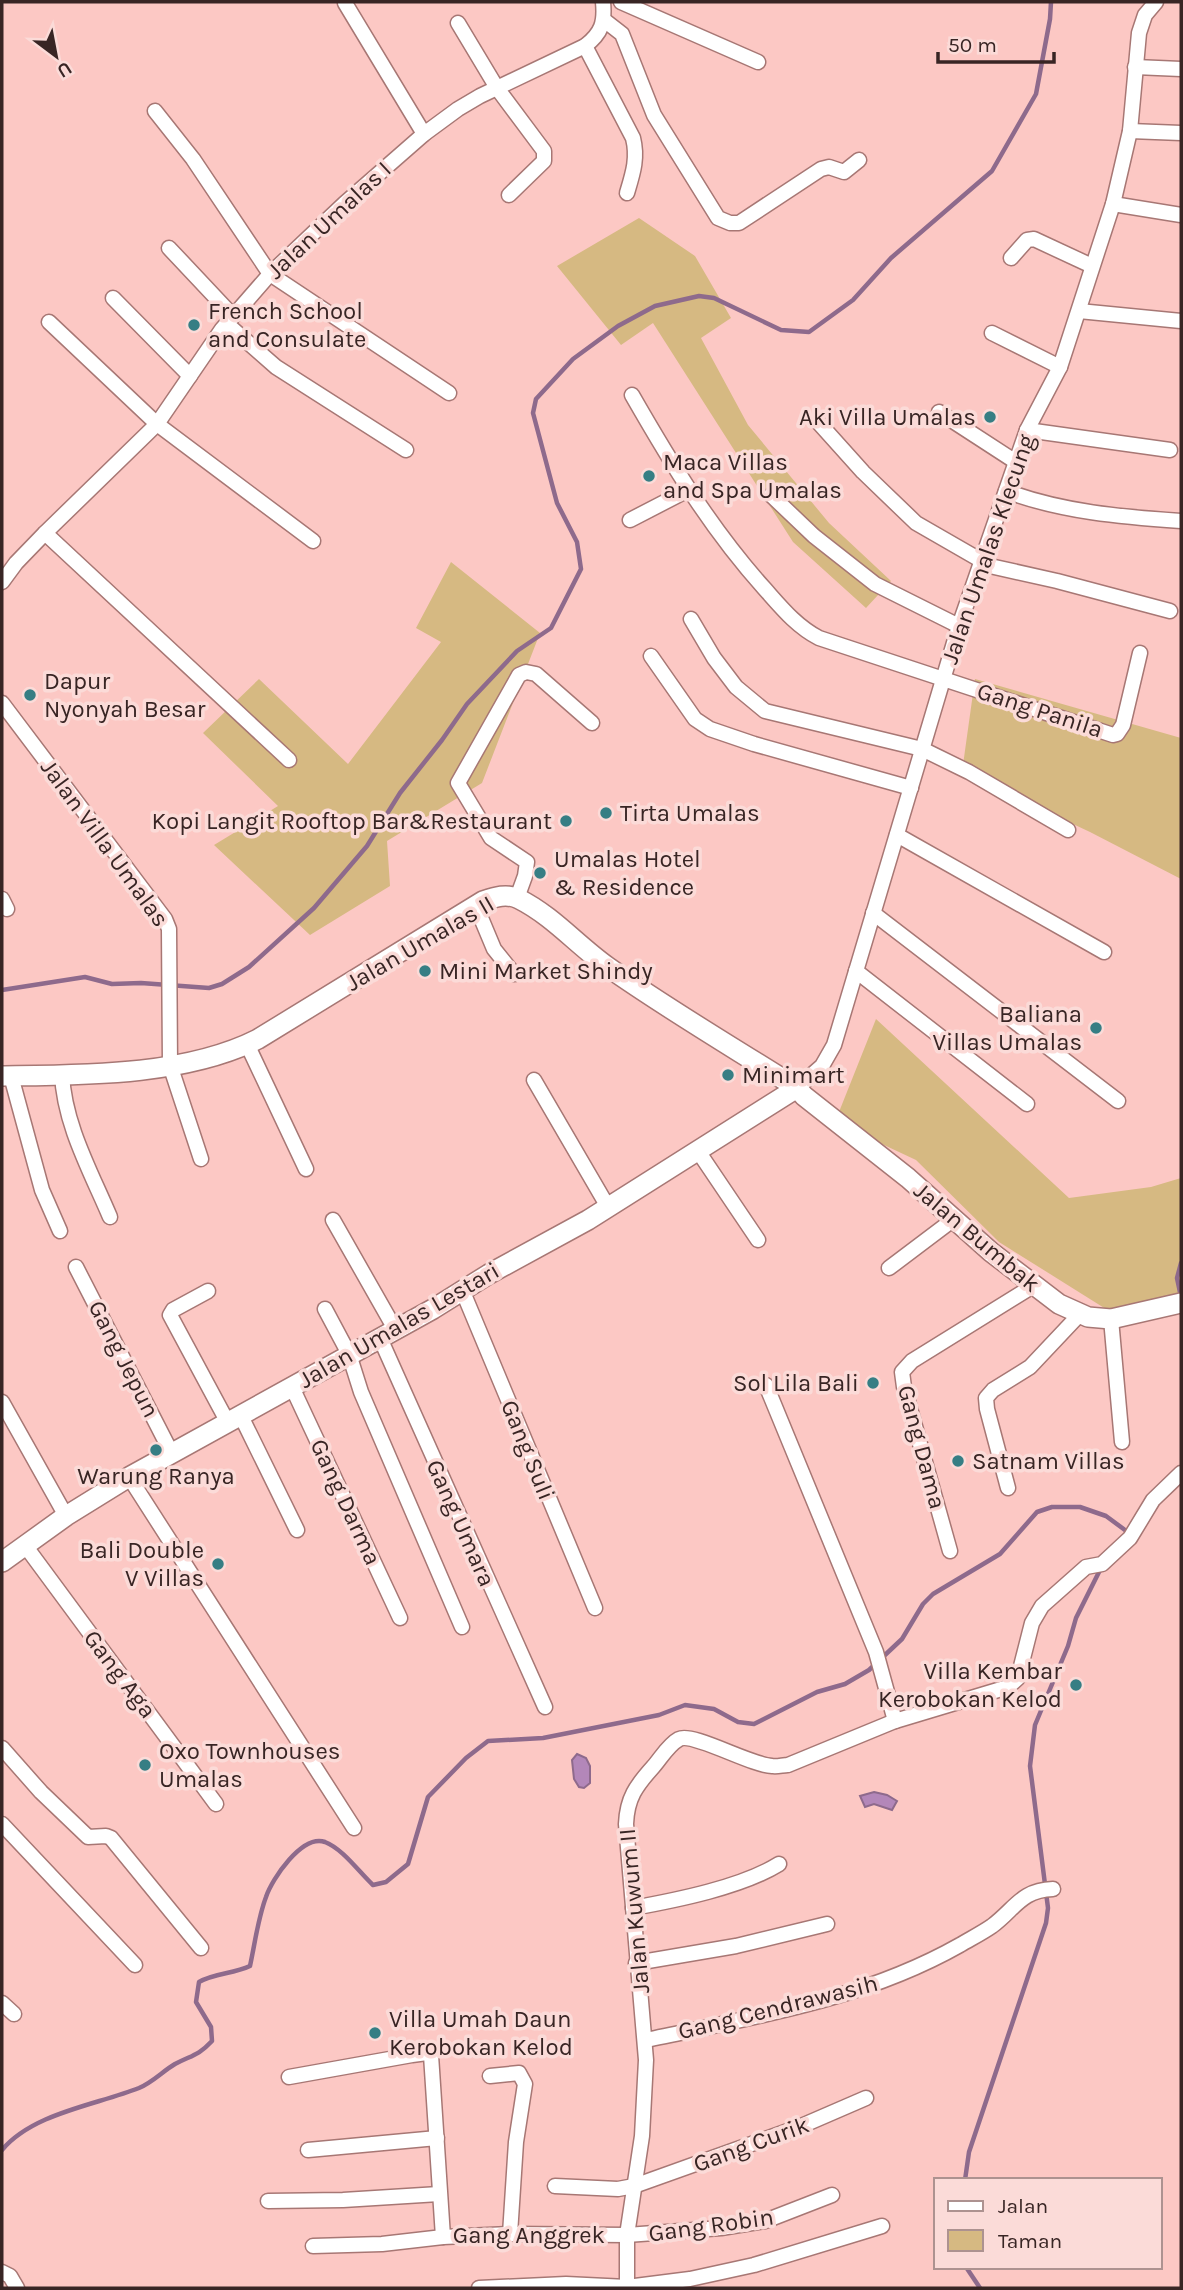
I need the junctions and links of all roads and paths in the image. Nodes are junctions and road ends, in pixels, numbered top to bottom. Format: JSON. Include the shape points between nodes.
{"nodes":[{"id":1,"x":603,"y":2,"type":"edge"},
{"id":2,"x":621,"y":2,"type":"edge"},
{"id":3,"x":1156,"y":2,"type":"edge"},
{"id":4,"x":345,"y":3,"type":"edge"},
{"id":5,"x":604,"y":20,"type":"junction"},
{"id":6,"x":458,"y":23,"type":"dead end"},
{"id":7,"x":585,"y":46,"type":"junction"},
{"id":8,"x":758,"y":62,"type":"dead end"},
{"id":9,"x":1135,"y":66,"type":"junction"},
{"id":10,"x":1181,"y":69,"type":"edge"},
{"id":11,"x":497,"y":88,"type":"junction"},
{"id":12,"x":155,"y":111,"type":"dead end"},
{"id":13,"x":1130,"y":131,"type":"junction"},
{"id":14,"x":1181,"y":133,"type":"edge"},
{"id":15,"x":424,"y":134,"type":"junction"},
{"id":16,"x":859,"y":160,"type":"dead end"},
{"id":17,"x":627,"y":193,"type":"dead end"},
{"id":18,"x":509,"y":195,"type":"dead end"},
{"id":19,"x":1113,"y":204,"type":"junction"},
{"id":20,"x":1181,"y":215,"type":"edge"},
{"id":21,"x":169,"y":248,"type":"dead end"},
{"id":22,"x":1011,"y":258,"type":"dead end"},
{"id":23,"x":1092,"y":266,"type":"junction"},
{"id":24,"x":270,"y":274,"type":"junction"},
{"id":25,"x":113,"y":298,"type":"dead end"},
{"id":26,"x":1079,"y":311,"type":"junction"},
{"id":27,"x":230,"y":320,"type":"junction"},
{"id":28,"x":1181,"y":321,"type":"edge"},
{"id":29,"x":49,"y":322,"type":"dead end"},
{"id":30,"x":992,"y":333,"type":"dead end"},
{"id":31,"x":1060,"y":367,"type":"junction"},
{"id":32,"x":190,"y":376,"type":"junction"},
{"id":33,"x":449,"y":393,"type":"dead end"},
{"id":34,"x":632,"y":395,"type":"dead end"},
{"id":35,"x":939,"y":412,"type":"dead end"},
{"id":36,"x":819,"y":423,"type":"dead end"},
{"id":37,"x":157,"y":425,"type":"junction"},
{"id":38,"x":1027,"y":430,"type":"junction"},
{"id":39,"x":406,"y":450,"type":"dead end"},
{"id":40,"x":1170,"y":450,"type":"dead end"},
{"id":41,"x":1016,"y":462,"type":"junction"},
{"id":42,"x":688,"y":490,"type":"junction"},
{"id":43,"x":1006,"y":491,"type":"junction"},
{"id":44,"x":771,"y":495,"type":"dead end"},
{"id":45,"x":630,"y":520,"type":"dead end"},
{"id":46,"x":1181,"y":521,"type":"edge"},
{"id":47,"x":45,"y":533,"type":"junction"},
{"id":48,"x":313,"y":541,"type":"dead end"},
{"id":49,"x":981,"y":563,"type":"junction"},
{"id":50,"x":2,"y":582,"type":"edge"},
{"id":51,"x":1170,"y":611,"type":"dead end"},
{"id":52,"x":691,"y":619,"type":"dead end"},
{"id":53,"x":959,"y":626,"type":"junction"},
{"id":54,"x":1140,"y":653,"type":"dead end"},
{"id":55,"x":651,"y":656,"type":"dead end"},
{"id":56,"x":944,"y":679,"type":"junction"},
{"id":57,"x":2,"y":703,"type":"edge"},
{"id":58,"x":592,"y":723,"type":"dead end"},
{"id":59,"x":922,"y":749,"type":"junction"},
{"id":60,"x":289,"y":760,"type":"dead end"},
{"id":61,"x":911,"y":788,"type":"junction"},
{"id":62,"x":1068,"y":830,"type":"dead end"},
{"id":63,"x":897,"y":835,"type":"junction"},
{"id":64,"x":517,"y":898,"type":"junction"},
{"id":65,"x":475,"y":906,"type":"junction"},
{"id":66,"x":873,"y":913,"type":"junction"},
{"id":67,"x":1104,"y":952,"type":"dead end"},
{"id":68,"x":856,"y":971,"type":"junction"},
{"id":69,"x":514,"y":974,"type":"dead end"},
{"id":70,"x":247,"y":1044,"type":"junction"},
{"id":71,"x":170,"y":1065,"type":"junction"},
{"id":72,"x":62,"y":1074,"type":"junction"},
{"id":73,"x":6,"y":1076,"type":"edge"},
{"id":74,"x":534,"y":1080,"type":"dead end"},
{"id":75,"x":797,"y":1088,"type":"junction"},
{"id":76,"x":1118,"y":1101,"type":"dead end"},
{"id":77,"x":1027,"y":1104,"type":"dead end"},
{"id":78,"x":698,"y":1151,"type":"junction"},
{"id":79,"x":201,"y":1159,"type":"dead end"},
{"id":80,"x":306,"y":1169,"type":"dead end"},
{"id":81,"x":608,"y":1207,"type":"junction"},
{"id":82,"x":110,"y":1217,"type":"dead end"},
{"id":83,"x":954,"y":1219,"type":"junction"},
{"id":84,"x":333,"y":1220,"type":"dead end"},
{"id":85,"x":60,"y":1231,"type":"dead end"},
{"id":86,"x":758,"y":1240,"type":"dead end"},
{"id":87,"x":76,"y":1267,"type":"dead end"},
{"id":88,"x":889,"y":1268,"type":"dead end"},
{"id":89,"x":1033,"y":1286,"type":"junction"},
{"id":90,"x":208,"y":1292,"type":"dead end"},
{"id":91,"x":463,"y":1292,"type":"junction"},
{"id":92,"x":1181,"y":1303,"type":"edge"},
{"id":93,"x":325,"y":1309,"type":"dead end"},
{"id":94,"x":1080,"y":1314,"type":"junction"},
{"id":95,"x":1111,"y":1319,"type":"junction"},
{"id":96,"x":387,"y":1334,"type":"junction"},
{"id":97,"x":349,"y":1354,"type":"junction"},
{"id":98,"x":766,"y":1385,"type":"dead end"},
{"id":99,"x":292,"y":1387,"type":"junction"},
{"id":100,"x":2,"y":1402,"type":"edge"},
{"id":101,"x":234,"y":1418,"type":"junction"},
{"id":102,"x":1122,"y":1442,"type":"dead end"},
{"id":103,"x":172,"y":1452,"type":"junction"},
{"id":104,"x":1181,"y":1473,"type":"edge"},
{"id":105,"x":129,"y":1477,"type":"junction"},
{"id":106,"x":1008,"y":1488,"type":"dead end"},
{"id":107,"x":66,"y":1516,"type":"junction"},
{"id":108,"x":296,"y":1530,"type":"dead end"},
{"id":109,"x":24,"y":1545,"type":"junction"},
{"id":110,"x":950,"y":1551,"type":"dead end"},
{"id":111,"x":2,"y":1562,"type":"edge"},
{"id":112,"x":595,"y":1608,"type":"dead end"},
{"id":113,"x":400,"y":1618,"type":"dead end"},
{"id":114,"x":461,"y":1627,"type":"dead end"},
{"id":115,"x":545,"y":1707,"type":"dead end"},
{"id":116,"x":895,"y":1721,"type":"junction"},
{"id":117,"x":2,"y":1748,"type":"edge"},
{"id":118,"x":216,"y":1804,"type":"dead end"},
{"id":119,"x":2,"y":1824,"type":"edge"},
{"id":120,"x":354,"y":1828,"type":"dead end"},
{"id":121,"x":779,"y":1864,"type":"dead end"},
{"id":122,"x":1053,"y":1889,"type":"dead end"},
{"id":123,"x":633,"y":1908,"type":"junction"},
{"id":124,"x":827,"y":1924,"type":"dead end"},
{"id":125,"x":201,"y":1948,"type":"dead end"},
{"id":126,"x":636,"y":1963,"type":"junction"},
{"id":127,"x":135,"y":1965,"type":"dead end"},
{"id":128,"x":2,"y":2003,"type":"edge"},
{"id":129,"x":14,"y":2014,"type":"dead end"},
{"id":130,"x":646,"y":2040,"type":"junction"},
{"id":131,"x":490,"y":2076,"type":"dead end"},
{"id":132,"x":289,"y":2077,"type":"dead end"},
{"id":133,"x":866,"y":2098,"type":"dead end"},
{"id":134,"x":437,"y":2138,"type":"junction"},
{"id":135,"x":308,"y":2150,"type":"dead end"},
{"id":136,"x":555,"y":2186,"type":"dead end"},
{"id":137,"x":634,"y":2186,"type":"junction"},
{"id":138,"x":439,"y":2194,"type":"junction"},
{"id":139,"x":832,"y":2195,"type":"dead end"},
{"id":140,"x":268,"y":2200,"type":"dead end"},
{"id":141,"x":882,"y":2226,"type":"dead end"},
{"id":142,"x":510,"y":2234,"type":"junction"},
{"id":143,"x":627,"y":2235,"type":"junction"},
{"id":144,"x":443,"y":2237,"type":"junction"},
{"id":145,"x":313,"y":2246,"type":"dead end"},
{"id":146,"x":2,"y":2272,"type":"edge"},
{"id":147,"x":17,"y":2288,"type":"edge"},
{"id":148,"x":479,"y":2288,"type":"edge"},
{"id":149,"x":627,"y":2288,"type":"edge"}],
"edges":[{"from":1,"to":5,"type":"street"},
{"from":2,"to":8,"type":"street"},
{"from":3,"to":9,"type":"street","name":"Jalan Umalas Klecung","via":[[1142,22]]},
{"from":4,"to":15,"type":"street"},
{"from":5,"to":7,"type":"street","name":"Jalan Umalas I","via":[[600,33]]},
{"from":5,"to":16,"type":"street","via":[[622,34],[654,115],[723,222],[738,223],[821,169],[844,172]]},
{"from":6,"to":11,"type":"street"},
{"from":7,"to":11,"type":"street","name":"Jalan Umalas I"},
{"from":7,"to":17,"type":"street","via":[[633,138],[636,165]]},
{"from":9,"to":10,"type":"street"},
{"from":9,"to":13,"type":"street","name":"Jalan Umalas Klecung"},
{"from":11,"to":15,"type":"street","name":"Jalan Umalas I"},
{"from":11,"to":18,"type":"street","via":[[546,155]]},
{"from":12,"to":24,"type":"street"},
{"from":13,"to":14,"type":"street"},
{"from":13,"to":19,"type":"street","name":"Jalan Umalas Klecung"},
{"from":15,"to":24,"type":"street","name":"Jalan Umalas I"},
{"from":19,"to":20,"type":"street"},
{"from":19,"to":23,"type":"street","name":"Jalan Umalas Klecung"},
{"from":21,"to":27,"type":"street"},
{"from":22,"to":23,"type":"street","via":[[1027,240],[1034,239]]},
{"from":23,"to":26,"type":"street","name":"Jalan Umalas Klecung"},
{"from":24,"to":27,"type":"street","name":"Jalan Umalas I"},
{"from":24,"to":33,"type":"street"},
{"from":25,"to":32,"type":"street"},
{"from":26,"to":28,"type":"street"},
{"from":26,"to":31,"type":"street","name":"Jalan Umalas Klecung"},
{"from":27,"to":32,"type":"street","name":"Jalan Umalas I"},
{"from":27,"to":39,"type":"street","via":[[276,367]]},
{"from":29,"to":37,"type":"street"},
{"from":30,"to":31,"type":"street"},
{"from":31,"to":38,"type":"street","name":"Jalan Umalas Klecung"},
{"from":32,"to":37,"type":"street","name":"Jalan Umalas I"},
{"from":34,"to":42,"type":"street","name":"Gang Panila"},
{"from":35,"to":41,"type":"street"},
{"from":36,"to":49,"type":"street","via":[[916,523]]},
{"from":37,"to":47,"type":"street","name":"Jalan Umalas I"},
{"from":37,"to":48,"type":"street"},
{"from":38,"to":40,"type":"street"},
{"from":38,"to":41,"type":"street","name":"Jalan Umalas Klecung"},
{"from":41,"to":43,"type":"street","name":"Jalan Umalas Klecung"},
{"from":42,"to":45,"type":"street"},
{"from":42,"to":56,"type":"street","name":"Gang Panila","via":[[751,574],[807,632]]},
{"from":43,"to":46,"type":"street","via":[[1056,506]]},
{"from":43,"to":49,"type":"street","name":"Jalan Umalas Klecung"},
{"from":44,"to":53,"type":"street","via":[[875,584]]},
{"from":47,"to":50,"type":"street","name":"Jalan Umalas I"},
{"from":47,"to":60,"type":"street"},
{"from":49,"to":51,"type":"street"},
{"from":49,"to":53,"type":"street","name":"Jalan Umalas Klecung"},
{"from":52,"to":59,"type":"street","via":[[736,687],[765,710]]},
{"from":53,"to":56,"type":"street","name":"Jalan Umalas Klecung"},
{"from":54,"to":56,"type":"street","name":"Gang Panila","via":[[1123,725],[1115,735]]},
{"from":55,"to":61,"type":"street","via":[[695,719],[710,729]]},
{"from":56,"to":59,"type":"street","name":"Jalan Umalas Klecung"},
{"from":57,"to":71,"type":"street","name":"Jalan Villa Umalas","via":[[165,919],[170,938]]},
{"from":58,"to":64,"type":"street","via":[[536,674],[519,675],[458,783],[491,838],[527,862]]},
{"from":59,"to":61,"type":"street","name":"Jalan Umalas Klecung"},
{"from":59,"to":62,"type":"street"},
{"from":61,"to":63,"type":"street","name":"Jalan Umalas Klecung"},
{"from":63,"to":66,"type":"street","name":"Jalan Umalas Klecung"},
{"from":63,"to":67,"type":"street"},
{"from":64,"to":65,"type":"street","name":"Jalan Umalas II","via":[[501,896]]},
{"from":64,"to":75,"type":"street","name":"Jalan Umalas II","via":[[640,989]]},
{"from":65,"to":69,"type":"street","via":[[494,949]]},
{"from":65,"to":70,"type":"street","name":"Jalan Umalas II"},
{"from":66,"to":68,"type":"street","name":"Jalan Umalas Klecung"},
{"from":66,"to":76,"type":"street"},
{"from":68,"to":75,"type":"street","name":"Jalan Umalas Klecung","via":[[834,1045],[822,1066]]},
{"from":68,"to":77,"type":"street"},
{"from":70,"to":71,"type":"street","name":"Jalan Umalas II"},
{"from":70,"to":80,"type":"street"},
{"from":71,"to":72,"type":"street","name":"Jalan Umalas II"},
{"from":71,"to":79,"type":"street","name":"Jalan Villa Umalas"},
{"from":72,"to":73,"type":"street","name":"Jalan Umalas II"},
{"from":72,"to":82,"type":"street","via":[[75,1132]]},
{"from":73,"to":85,"type":"street","via":[[42,1190]]},
{"from":74,"to":81,"type":"street"},
{"from":75,"to":78,"type":"street","name":"Jalan Umalas Lestari"},
{"from":75,"to":83,"type":"street","name":"Jalan Bumbak"},
{"from":78,"to":81,"type":"street","name":"Jalan Umalas Lestari"},
{"from":78,"to":86,"type":"street"},
{"from":81,"to":91,"type":"street","name":"Jalan Umalas Lestari"},
{"from":83,"to":88,"type":"street"},
{"from":83,"to":89,"type":"street","name":"Jalan Bumbak"},
{"from":84,"to":96,"type":"street","name":"Gang Umara"},
{"from":87,"to":103,"type":"street","name":"Gang Jepun"},
{"from":89,"to":94,"type":"street","name":"Jalan Bumbak"},
{"from":89,"to":110,"type":"street","name":"Gang Dama","via":[[912,1361],[902,1372]]},
{"from":90,"to":101,"type":"street","via":[[170,1315]]},
{"from":91,"to":96,"type":"street","name":"Jalan Umalas Lestari"},
{"from":91,"to":112,"type":"street","name":"Gang Suli"},
{"from":92,"to":95,"type":"street","name":"Jalan Bumbak"},
{"from":93,"to":97,"type":"street"},
{"from":94,"to":95,"type":"street","name":"Jalan Bumbak"},
{"from":94,"to":106,"type":"street","via":[[1030,1367],[986,1398]]},
{"from":95,"to":102,"type":"street"},
{"from":96,"to":97,"type":"street","name":"Jalan Umalas Lestari"},
{"from":96,"to":115,"type":"street","name":"Gang Umara"},
{"from":97,"to":99,"type":"street","name":"Jalan Umalas Lestari"},
{"from":97,"to":114,"type":"street"},
{"from":98,"to":116,"type":"street","via":[[876,1652]]},
{"from":99,"to":101,"type":"street","name":"Jalan Umalas Lestari"},
{"from":99,"to":113,"type":"street","name":"Gang Darma"},
{"from":100,"to":107,"type":"street"},
{"from":101,"to":103,"type":"street","name":"Jalan Umalas Lestari"},
{"from":101,"to":108,"type":"street"},
{"from":103,"to":105,"type":"street","name":"Jalan Umalas Lestari"},
{"from":104,"to":116,"type":"street","via":[[1153,1500],[1130,1538],[1102,1564],[1086,1567],[1035,1616],[1018,1678],[1012,1684]]},
{"from":105,"to":107,"type":"street","name":"Jalan Umalas Lestari"},
{"from":105,"to":120,"type":"street"},
{"from":107,"to":109,"type":"street","name":"Jalan Umalas Lestari"},
{"from":109,"to":111,"type":"street","name":"Jalan Umalas Lestari"},
{"from":109,"to":118,"type":"street","name":"Gang Aga"},
{"from":116,"to":123,"type":"street","name":"Jalan Kuwum II","via":[[779,1766],[754,1762],[690,1738],[677,1740],[628,1801]]},
{"from":117,"to":125,"type":"street","via":[[88,1837],[111,1838]]},
{"from":119,"to":127,"type":"street"},
{"from":121,"to":123,"type":"street","via":[[722,1887]]},
{"from":122,"to":130,"type":"street","name":"Gang Cendrawasih","via":[[1026,1895],[991,1926],[958,1946],[869,1987]]},
{"from":123,"to":126,"type":"street","name":"Jalan Kuwum II"},
{"from":124,"to":126,"type":"street"},
{"from":126,"to":130,"type":"street","name":"Jalan Kuwum II"},
{"from":128,"to":129,"type":"street"},
{"from":130,"to":137,"type":"street","name":"Jalan Kuwum II","via":[[642,2136]]},
{"from":131,"to":142,"type":"street","via":[[519,2074],[525,2084]]},
{"from":132,"to":134,"type":"street","name":"Gang Anggrek","via":[[427,2053],[431,2055]]},
{"from":133,"to":137,"type":"street","name":"Gang Curik"},
{"from":134,"to":135,"type":"street"},
{"from":134,"to":138,"type":"street","name":"Gang Anggrek"},
{"from":136,"to":137,"type":"street","name":"Gang Curik"},
{"from":137,"to":143,"type":"street","name":"Jalan Kuwum II"},
{"from":138,"to":140,"type":"street"},
{"from":138,"to":144,"type":"street","name":"Gang Anggrek"},
{"from":139,"to":143,"type":"street","name":"Gang Robin","via":[[765,2221]]},
{"from":141,"to":149,"type":"street","via":[[754,2265]]},
{"from":142,"to":143,"type":"street","name":"Gang Anggrek"},
{"from":142,"to":144,"type":"street","name":"Gang Anggrek"},
{"from":143,"to":149,"type":"street","name":"Jalan Kuwum II"},
{"from":144,"to":145,"type":"street"},
{"from":146,"to":147,"type":"street"},
{"from":148,"to":149,"type":"street","via":[[566,2284]]}]}
